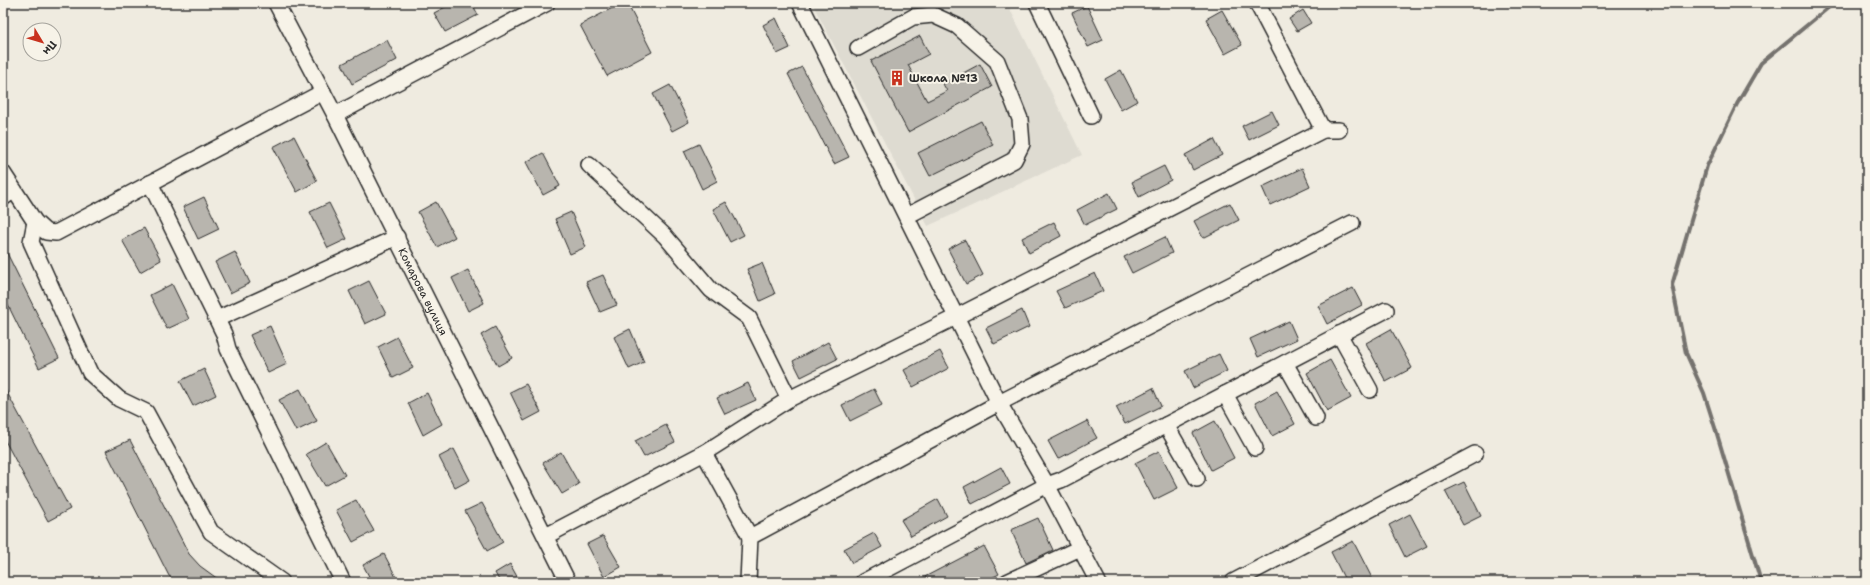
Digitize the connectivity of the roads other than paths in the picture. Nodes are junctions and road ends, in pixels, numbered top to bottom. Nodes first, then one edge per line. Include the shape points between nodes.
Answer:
1 (276, 3) edge
2 (547, 3) edge
3 (800, 3) edge
4 (1037, 3) edge
5 (1257, 3) edge
6 (858, 48) dead end
7 (323, 92) junction
8 (335, 115) junction
9 (1091, 116) dead end
10 (1323, 130) junction
11 (1339, 130) dead end
12 (589, 165) dead end
13 (3, 173) edge
14 (150, 183) junction
15 (9, 194) edge
16 (907, 216) junction
17 (35, 222) junction
18 (1352, 223) dead end
19 (396, 238) junction
20 (1386, 310) dead end
21 (956, 317) junction
22 (217, 319) junction
23 (1339, 334) junction
24 (1285, 363) junction
25 (1370, 390) dead end
26 (1225, 394) junction
27 (789, 399) junction
28 (1000, 403) junction
29 (1316, 418) dead end
30 (1166, 425) junction
31 (1255, 448) dead end
32 (704, 453) junction
33 (1475, 454) dead end
34 (1197, 479) dead end
35 (1046, 485) junction
36 (546, 536) junction
37 (750, 537) junction
38 (1080, 548) junction
39 (282, 582) edge
40 (343, 582) edge
41 (568, 582) edge
42 (748, 582) edge
43 (863, 582) edge
44 (1007, 582) edge
45 (1098, 582) edge
46 (1233, 582) edge

1 - 7 street, Комарова вулиця
2 - 8 street
3 - 16 street
4 - 9 street
5 - 10 street
6 - 16 street via 913,17 933,15 957,26 997,61 1020,119 1022,144 1014,160
7 - 8 street, Комарова вулиця
7 - 14 street
8 - 19 street, Комарова вулиця
10 - 11 street
10 - 21 street
12 - 27 street via 665,236 711,290 749,318
13 - 15 street
14 - 17 street via 56,233 46,232
14 - 22 street
15 - 17 street
16 - 21 street
17 - 39 street via 31,242 90,374 119,399 146,412 212,532
18 - 28 street
19 - 22 street
19 - 36 street, Комарова вулиця
20 - 23 street
21 - 27 street
21 - 28 street
22 - 40 street via 228,349
23 - 24 street
23 - 25 street
24 - 26 street
24 - 29 street
26 - 30 street
26 - 31 street
27 - 32 street
28 - 35 street
28 - 37 street
30 - 34 street
30 - 35 street via 1061,480
32 - 36 street
32 - 37 street
33 - 46 street
35 - 38 street
35 - 43 street
36 - 41 street, Комарова вулиця
37 - 42 street
38 - 44 street
38 - 45 street

